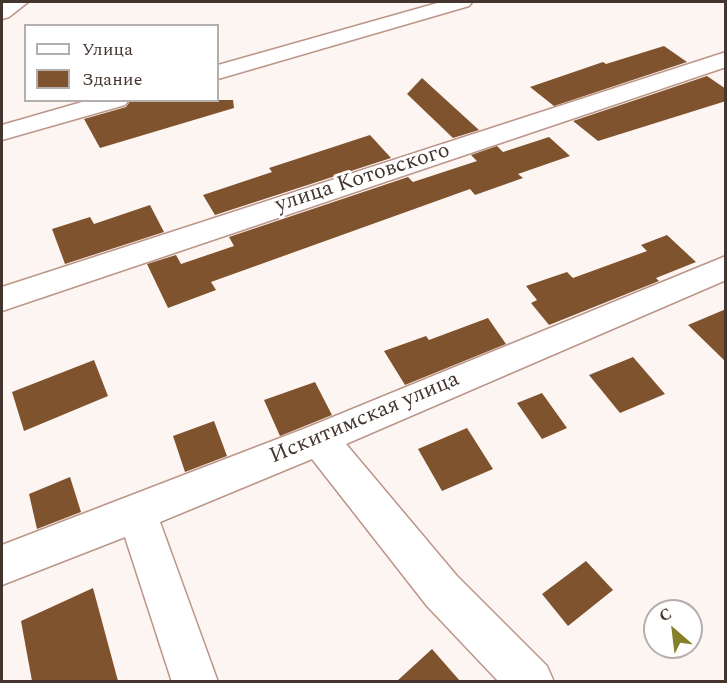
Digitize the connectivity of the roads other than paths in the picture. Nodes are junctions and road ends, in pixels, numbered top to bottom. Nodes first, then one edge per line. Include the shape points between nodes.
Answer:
1 (18, 2) edge
2 (462, 2) edge
3 (2, 13) edge
4 (726, 59) edge
5 (219, 72) edge
6 (110, 102) edge
7 (2, 134) edge
8 (726, 267) edge
9 (2, 299) edge
10 (319, 439) junction
11 (137, 513) junction
12 (2, 565) edge
13 (195, 681) edge
14 (531, 681) edge

1 - 3 street
2 - 5 street
4 - 9 street, улица Котовского
6 - 7 street
8 - 10 street, Искитимская улица
10 - 11 street, Искитимская улица
10 - 14 street via 442,591
11 - 12 street, Искитимская улица
11 - 13 street

